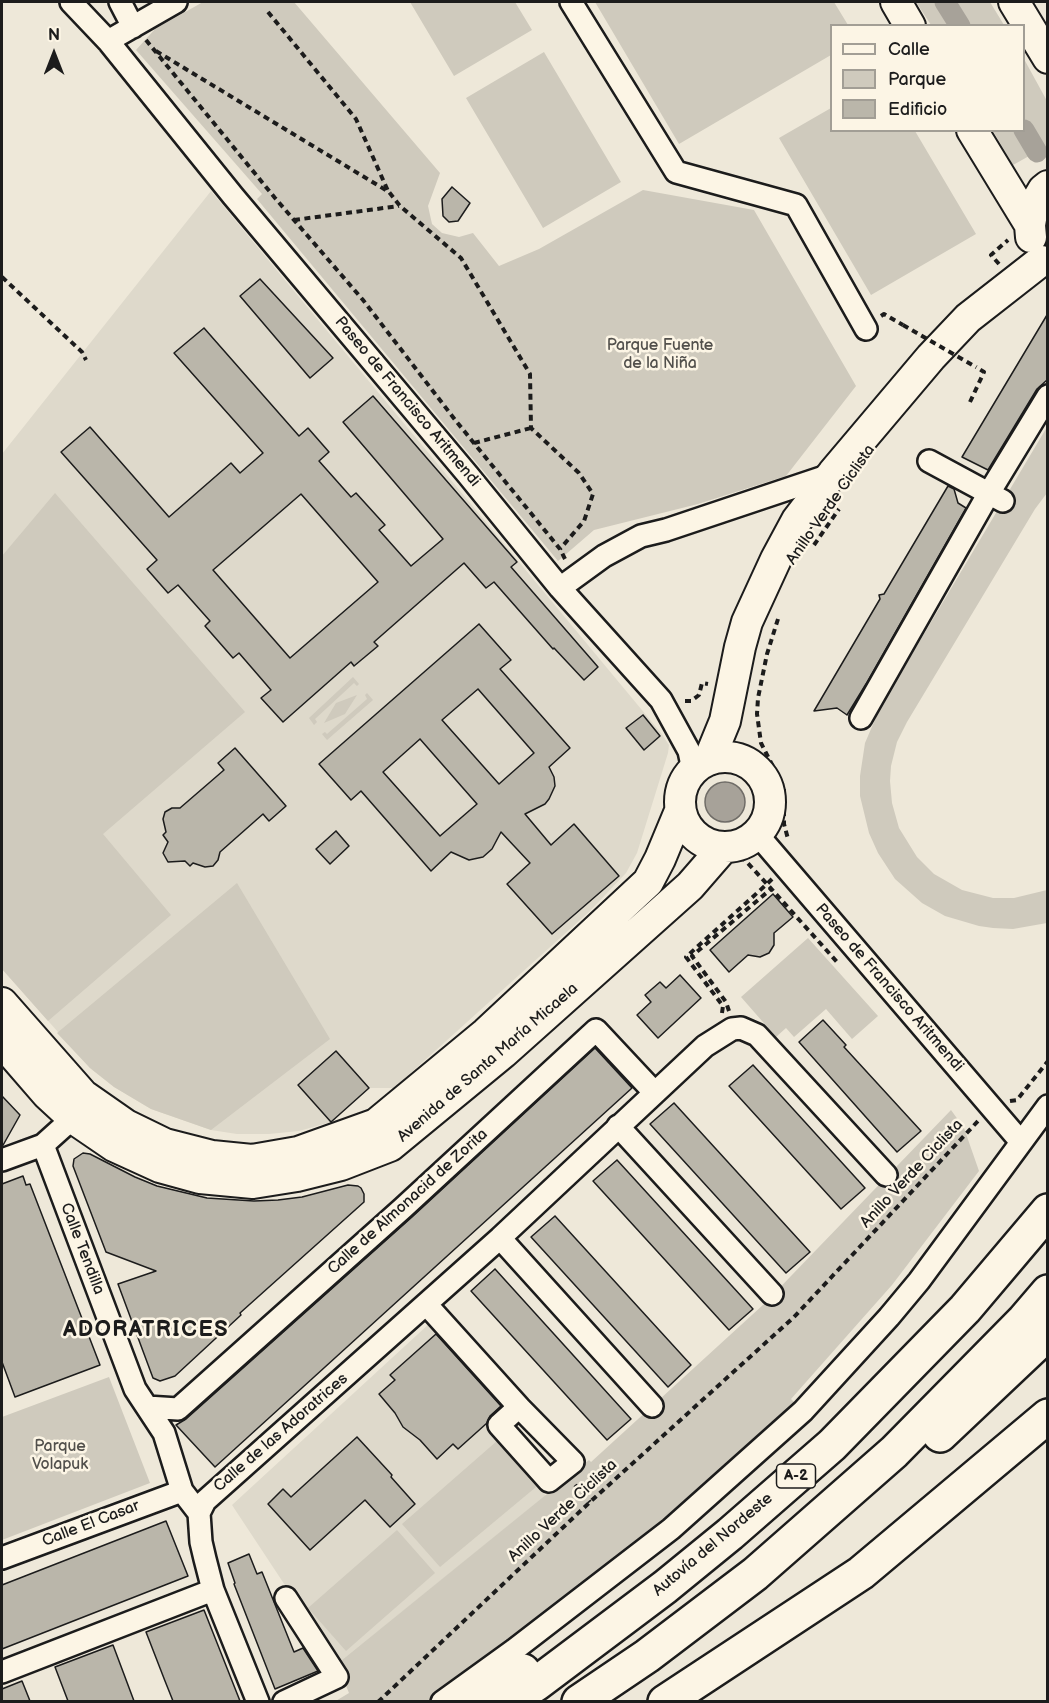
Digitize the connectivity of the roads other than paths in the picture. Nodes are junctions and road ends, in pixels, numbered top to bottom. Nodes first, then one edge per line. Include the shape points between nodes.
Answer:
1 (71, 2) edge
2 (120, 2) edge
3 (176, 2) edge
4 (571, 2) edge
5 (896, 2) edge
6 (1014, 2) edge
7 (909, 24) edge
8 (133, 27) junction
9 (108, 41) junction
10 (1047, 58) edge
11 (973, 132) edge
12 (1047, 186) edge
13 (1022, 230) junction
14 (1044, 265) edge
15 (866, 329) dead end
16 (1047, 396) edge
17 (929, 461) dead end
18 (833, 473) junction
19 (996, 497) junction
20 (567, 583) junction
21 (741, 690) junction
22 (861, 718) dead end
23 (701, 765) junction
24 (754, 768) junction
25 (680, 811) junction
26 (758, 834) junction
27 (723, 848) junction
28 (2, 1003) edge
29 (2, 1042) edge
30 (654, 1092) junction
31 (1047, 1106) edge
32 (72, 1118) junction
33 (618, 1126) junction
34 (1021, 1142) junction
35 (43, 1145) junction
36 (2, 1160) edge
37 (886, 1175) dead end
38 (1047, 1211) edge
39 (500, 1238) junction
40 (1047, 1292) edge
41 (772, 1294) dead end
42 (426, 1304) junction
43 (1047, 1334) edge
44 (1047, 1392) edge
45 (652, 1406) dead end
46 (147, 1407) junction
47 (519, 1407) dead end
48 (1047, 1416) edge
49 (790, 1481) junction
50 (182, 1491) junction
51 (199, 1513) junction
52 (2, 1558) edge
53 (755, 1574) junction
54 (213, 1590) junction
55 (286, 1598) dead end
56 (748, 1647) junction
57 (2, 1672) edge
58 (258, 1701) edge
59 (284, 1701) edge
60 (442, 1701) edge
61 (477, 1701) edge
62 (509, 1701) edge
63 (579, 1701) edge
64 (665, 1701) edge

1 - 9 street, Paseo de Francisco Aritmendi
2 - 8 street
3 - 8 street
4 - 15 street via 676,172 796,205
5 - 7 street
6 - 10 street
8 - 9 street
9 - 20 street, Paseo de Francisco Aritmendi via 225,187 468,475
11 - 13 street
12 - 13 street
13 - 14 street
14 - 18 street via 968,318
16 - 19 street
17 - 19 street
18 - 20 street via 641,536
18 - 21 street via 797,520 747,622 740,647
19 - 22 street
20 - 23 street, Paseo de Francisco Aritmendi via 661,700
21 - 23 street via 719,739
21 - 24 street via 742,740
23 - 24 street via 731,757
23 - 25 street via 681,788
24 - 26 street via 765,782 770,804
25 - 27 street via 695,837
25 - 28 street, Avenida de Santa María Micaela via 648,882 486,1033 376,1124 298,1152 252,1160 212,1156 165,1144 126,1125 83,1095
26 - 27 street via 736,847
26 - 34 street, Paseo de Francisco Aritmendi via 985,1113
27 - 32 street, Avenida de Santa María Micaela via 672,902 503,1053 390,1146 341,1165 254,1183 200,1178 160,1167 114,1146
29 - 32 street, Avenida de Santa María Micaela
30 - 33 street, Calle de las Adoratrices
30 - 37 street, Calle de las Adoratrices via 723,1025 748,1030 766,1042
30 - 46 street, Calle de Almonacid de Zorita via 596,1030 178,1408
31 - 34 street
32 - 35 street
33 - 39 street, Calle de las Adoratrices
33 - 41 street
34 - 60 street via 919,1281 803,1411 671,1529
35 - 36 street
35 - 46 street, Calle Tendilla via 135,1389
38 - 49 highway, Autovía del Nordeste / A-2 via 965,1309 832,1445
39 - 42 street, Calle de las Adoratrices
39 - 45 street
40 - 53 highway via 894,1452
42 - 47 street
42 - 51 street, Calle de las Adoratrices via 213,1493
43 - 53 highway via 853,1515
44 - 56 highway via 968,1465
46 - 50 street, Calle Tendilla via 164,1433
48 - 56 highway via 861,1573
49 - 61 highway
49 - 62 highway, Autovía del Nordeste / A-2 via 665,1587
50 - 51 street, Calle Tendilla
50 - 52 street, Calle El Casar
51 - 54 street via 201,1542
53 - 63 highway via 647,1656
54 - 57 street
54 - 58 street
55 - 59 street via 337,1677
56 - 64 highway

